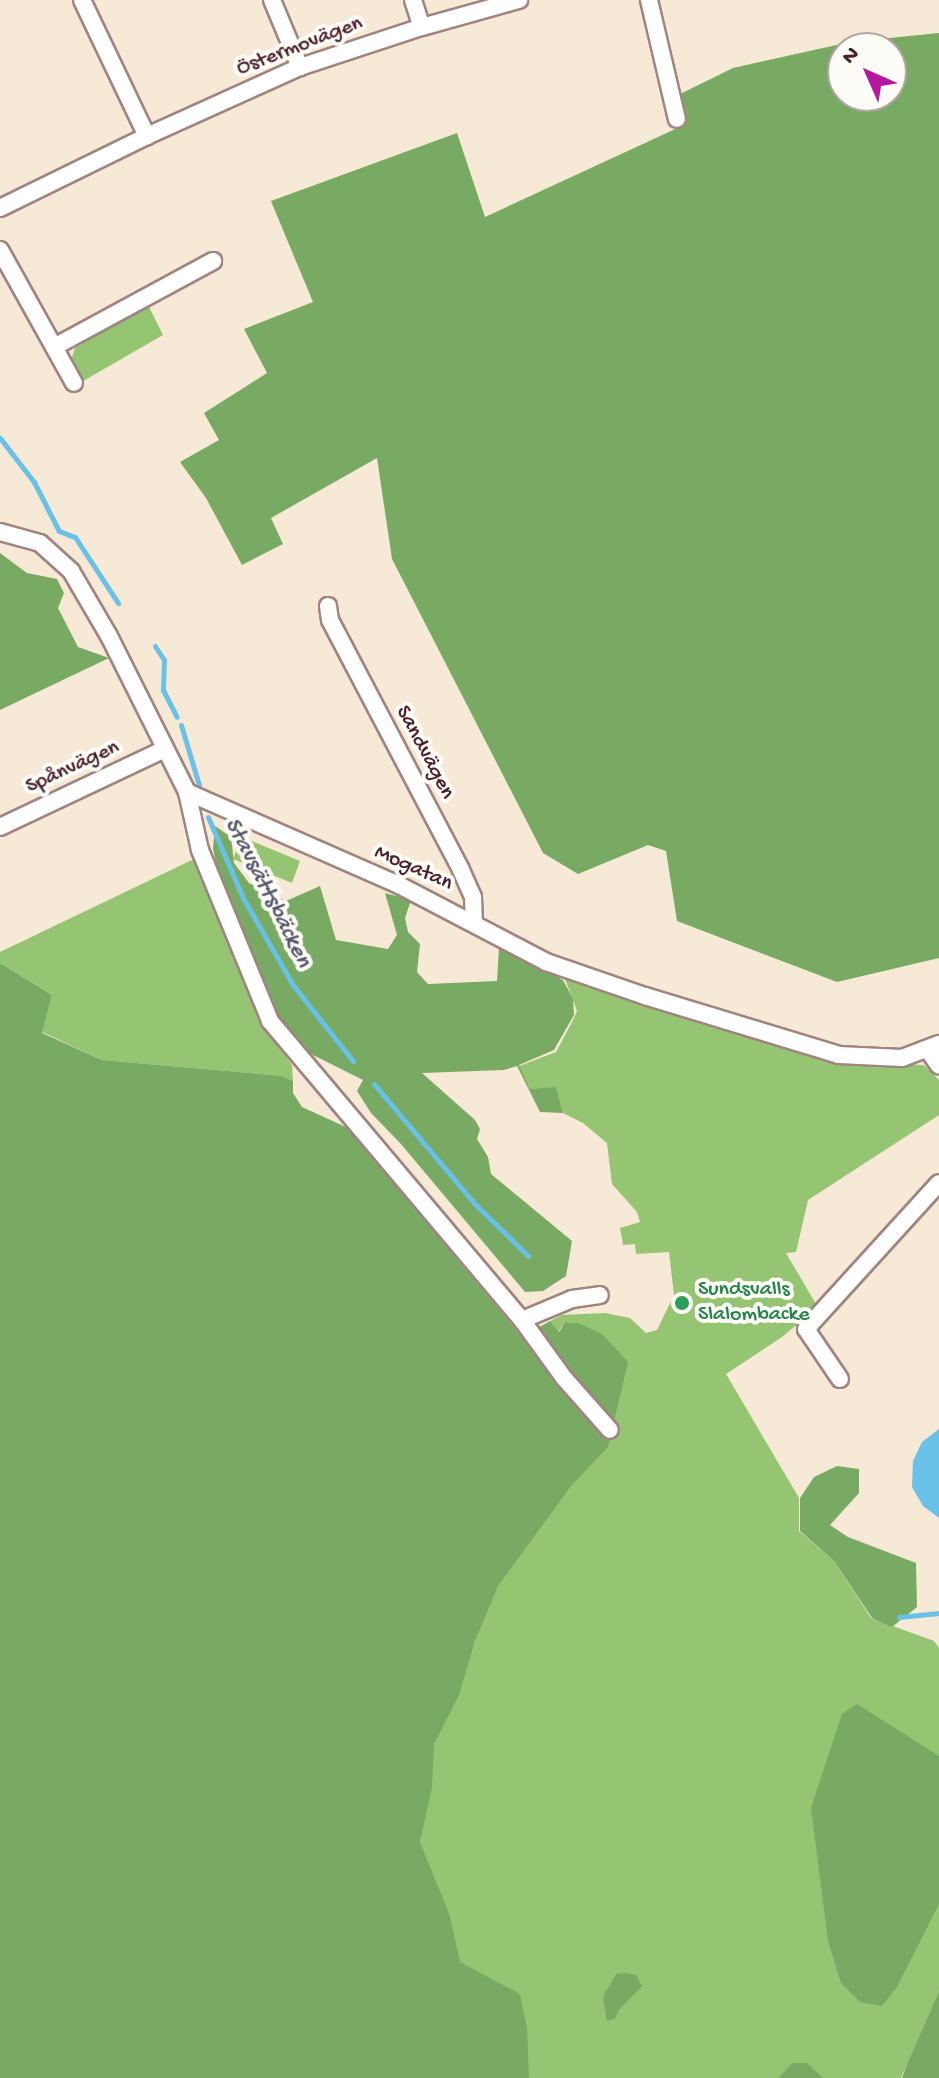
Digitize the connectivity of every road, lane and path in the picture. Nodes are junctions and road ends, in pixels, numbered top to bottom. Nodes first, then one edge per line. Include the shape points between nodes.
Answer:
1 (82, 0) edge
2 (272, 0) edge
3 (413, 0) edge
4 (519, 0) edge
5 (649, 0) edge
6 (422, 27) junction
7 (300, 67) junction
8 (677, 119) dead end
9 (147, 136) junction
10 (0, 208) edge
11 (0, 250) edge
12 (213, 261) dead end
13 (54, 347) junction
14 (74, 383) dead end
15 (0, 532) edge
16 (328, 606) dead end
17 (165, 749) junction
18 (187, 792) junction
19 (0, 827) edge
20 (474, 922) junction
21 (934, 1047) edge
22 (939, 1066) edge
23 (939, 1183) edge
24 (600, 1295) dead end
25 (522, 1320) junction
26 (840, 1379) dead end
27 (610, 1430) dead end

1 - 9 street
2 - 7 street
3 - 6 street
4 - 6 street, Östermovägen
5 - 8 street
6 - 7 street, Östermovägen
7 - 9 street, Östermovägen
9 - 10 street, Östermovägen
11 - 13 street
12 - 13 street
13 - 14 street
15 - 17 street via 40,543 71,571
16 - 20 street, Sandvägen via 330,620 467,884
17 - 18 street
17 - 19 street, Spånvägen
18 - 20 street, Mogatan
18 - 25 street via 200,850 270,1021
20 - 21 street, Mogatan via 546,962 839,1055 902,1058
21 - 22 street
23 - 26 street via 806,1329
24 - 25 street via 572,1299
25 - 27 street

